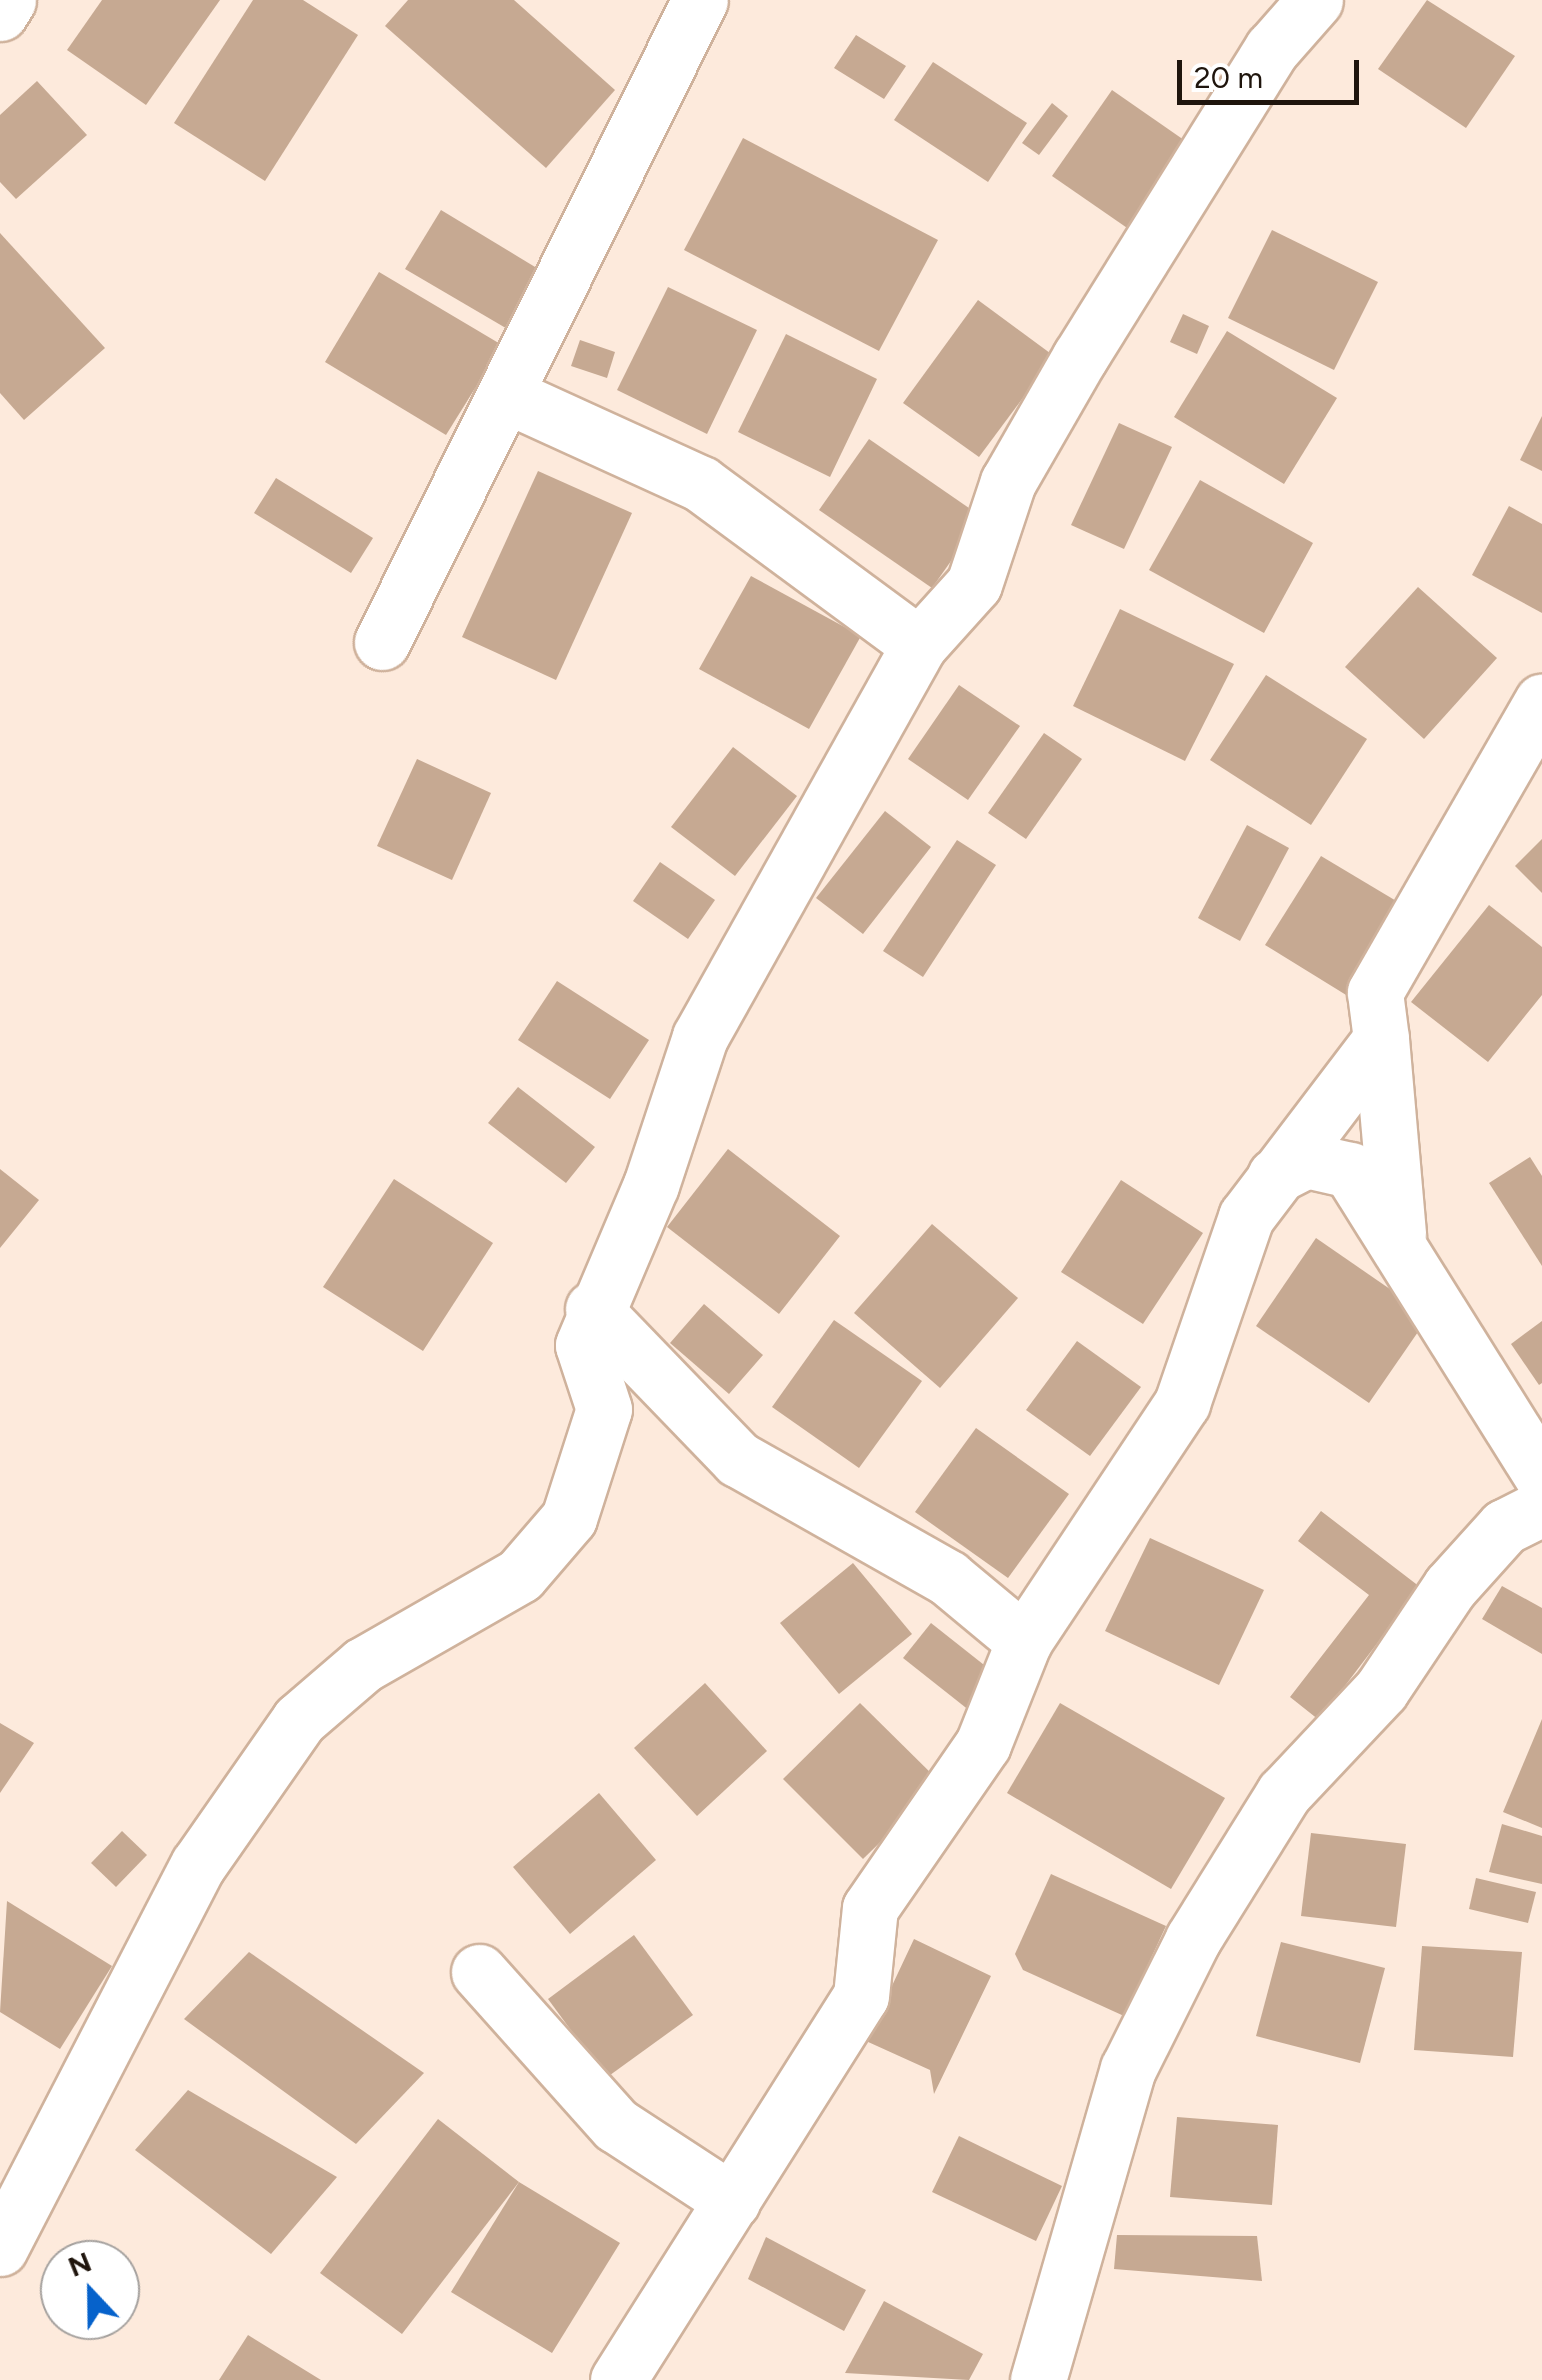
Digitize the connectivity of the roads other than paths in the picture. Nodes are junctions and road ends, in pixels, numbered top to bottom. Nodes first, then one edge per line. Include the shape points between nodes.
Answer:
1 (8, 0) edge
2 (700, 0) edge
3 (1315, 0) edge
4 (0, 13) edge
5 (508, 396) junction
6 (382, 642) dead end
7 (920, 645) junction
8 (1542, 702) edge
9 (1381, 1039) junction
10 (1275, 1176) junction
11 (1398, 1234) junction
12 (593, 1309) junction
13 (1542, 1476) edge
14 (1542, 1508) edge
15 (1024, 1641) junction
16 (479, 1972) dead end
17 (732, 2200) junction
18 (0, 2248) edge
19 (618, 2380) edge
20 (1038, 2380) edge

1 - 4 street
2 - 5 street
3 - 7 street via 1272,49 1080,357 1008,482 974,584
5 - 6 street
5 - 7 street via 701,484
7 - 12 street via 700,1036 651,1185
8 - 9 street via 1375,992
9 - 10 street
9 - 11 street
10 - 11 street via 1306,1160 1350,1170
10 - 15 street via 1246,1217 1182,1404
11 - 13 street
12 - 15 street via 738,1460 948,1578
12 - 18 street via 582,1345 604,1409 569,1518 520,1575 362,1665 299,1720 198,1864
14 - 20 street via 1504,1527 1450,1587 1381,1690 1284,1793 1193,1939 1128,2069
15 - 17 street via 983,1744 870,1908 860,1996
16 - 17 street via 616,2125
17 - 19 street

